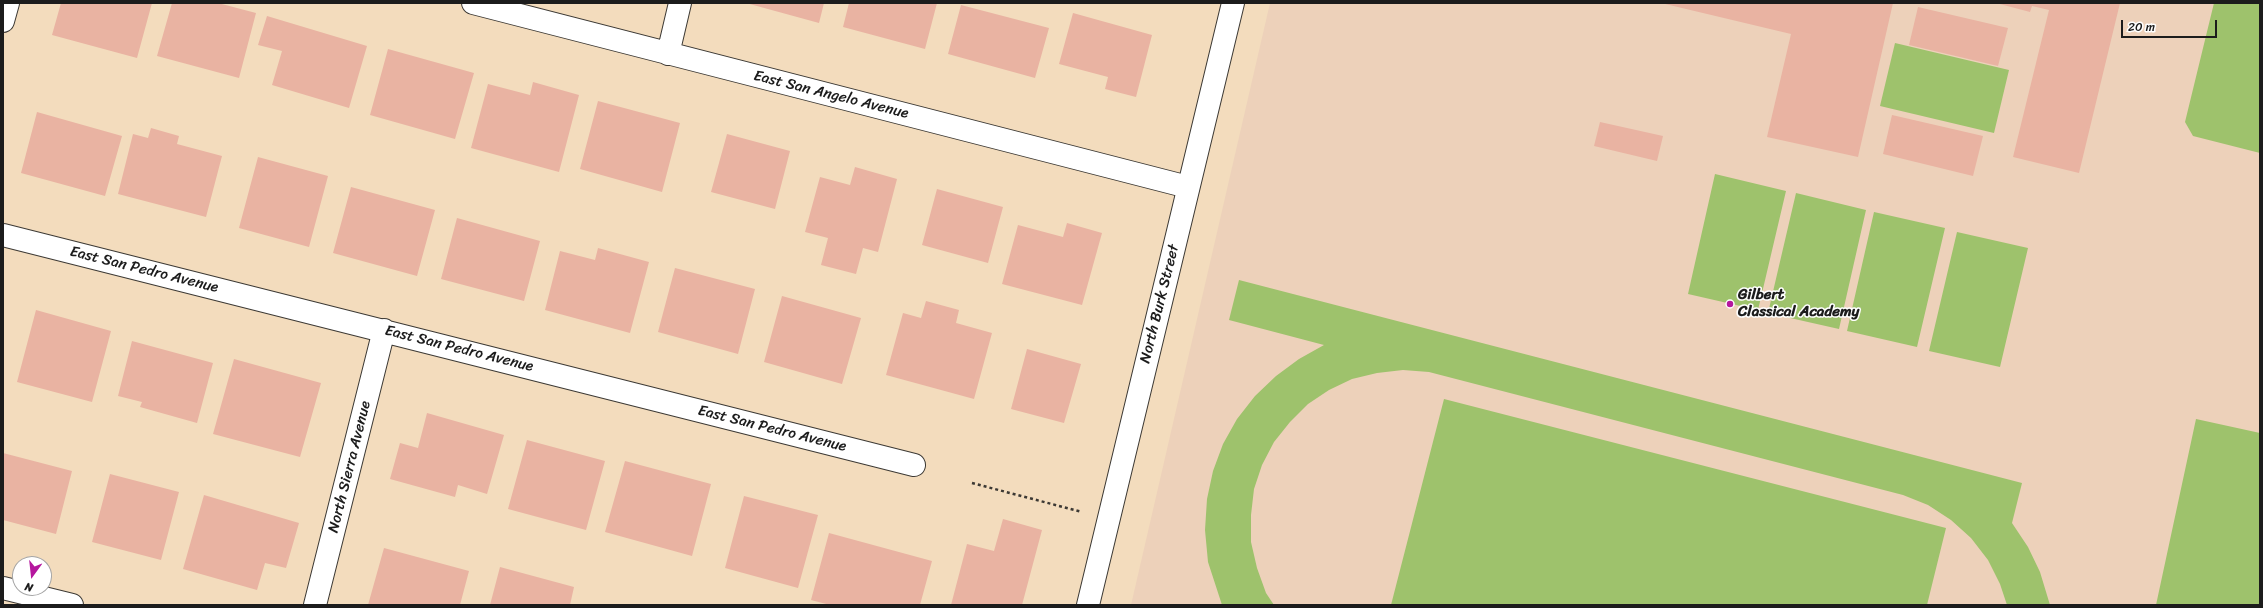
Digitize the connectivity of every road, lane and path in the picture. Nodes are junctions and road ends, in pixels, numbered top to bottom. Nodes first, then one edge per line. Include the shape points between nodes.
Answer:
1 (8, 3) edge
2 (474, 3) edge
3 (680, 3) edge
4 (1233, 3) edge
5 (3, 22) edge
6 (668, 54) junction
7 (1188, 187) junction
8 (3, 235) edge
9 (384, 330) junction
10 (914, 465) dead end
11 (972, 483) dead end
12 (1108, 518) junction
13 (3, 588) edge
14 (72, 605) edge
15 (315, 605) edge
16 (1088, 605) edge

1 - 5 street
2 - 6 street, East San Angelo Avenue
3 - 6 street
4 - 7 street, North Burk Street
6 - 7 street, East San Angelo Avenue
7 - 12 street, North Burk Street
8 - 9 street, East San Pedro Avenue
9 - 10 street, East San Pedro Avenue
9 - 15 street, North Sierra Avenue
11 - 12 path
12 - 16 street, North Burk Street
13 - 14 street

